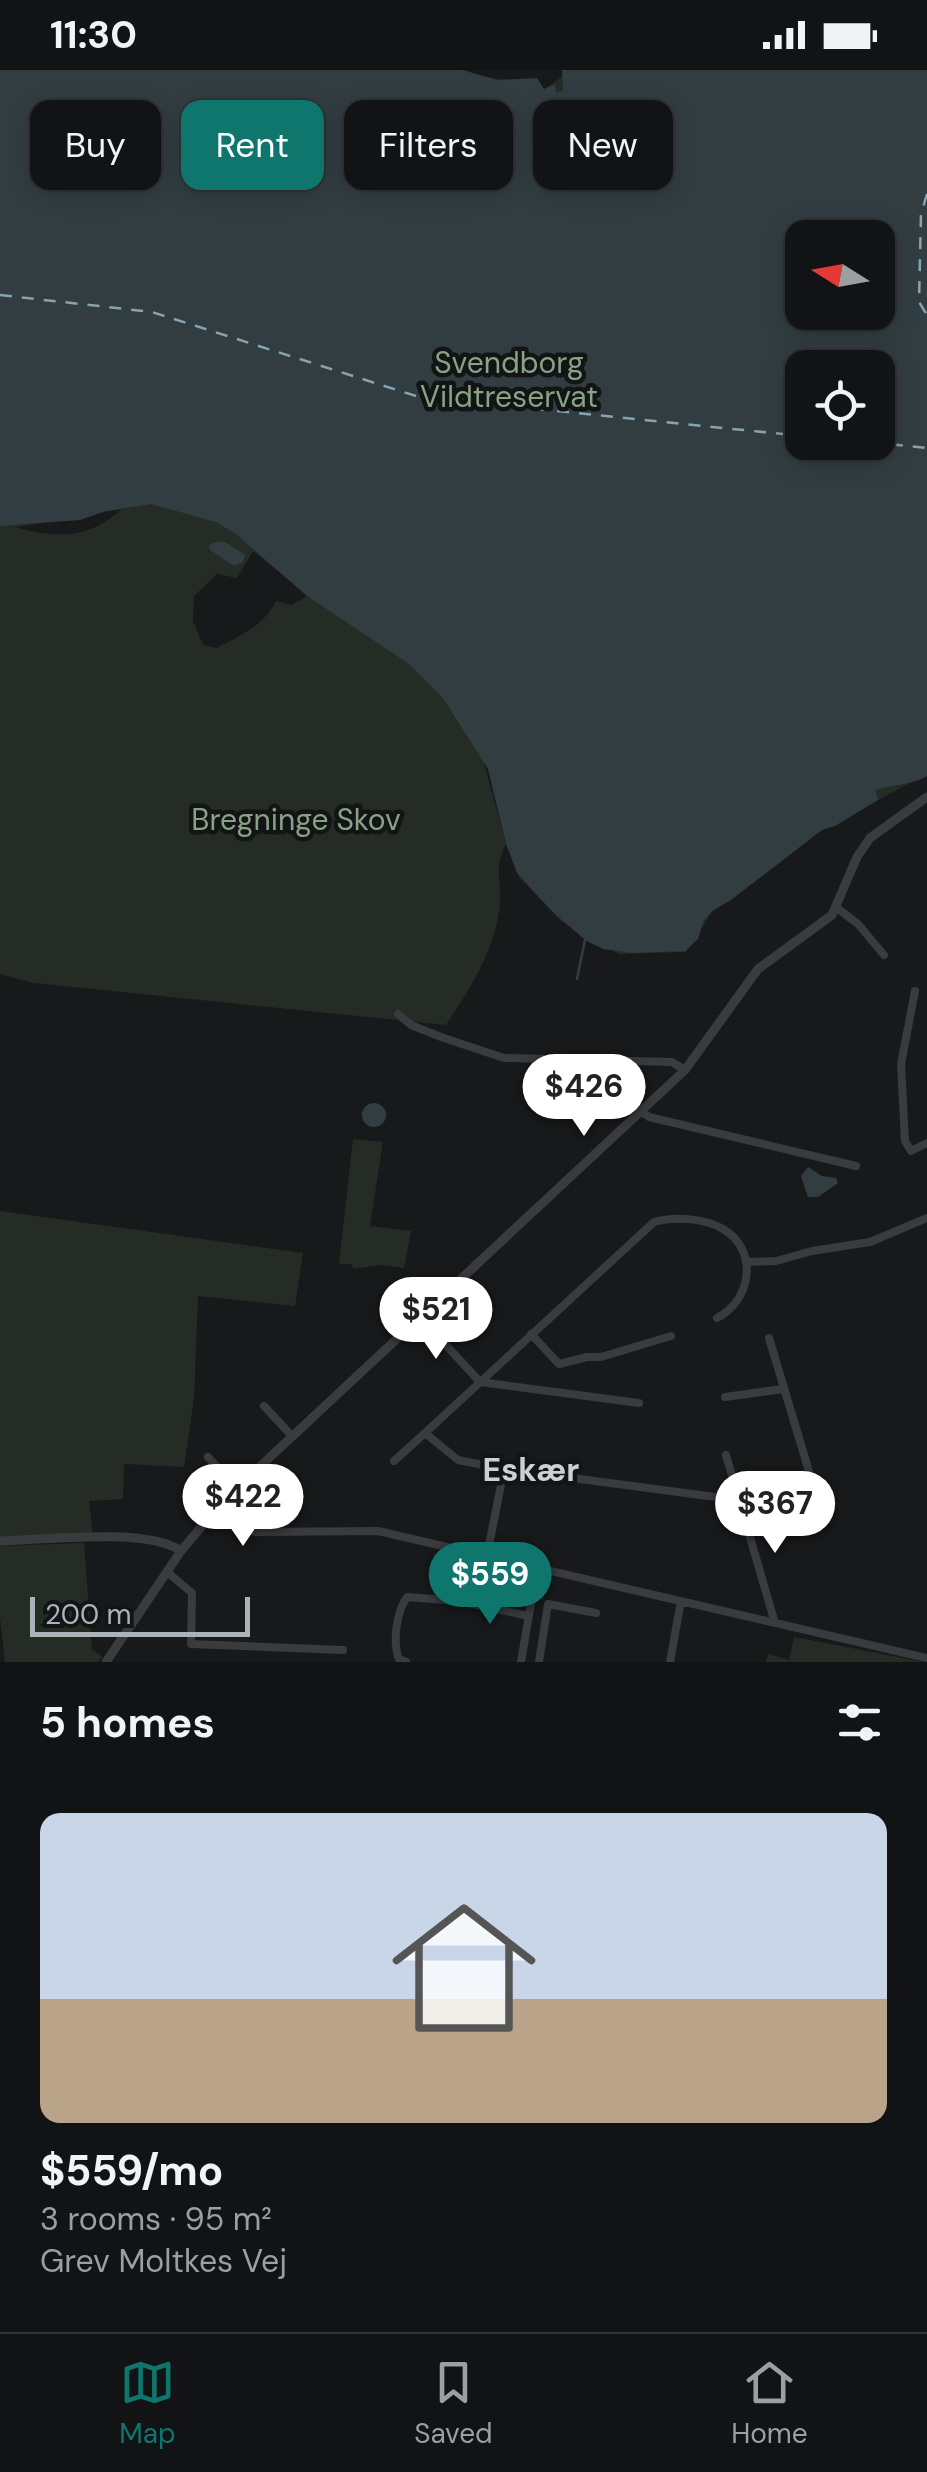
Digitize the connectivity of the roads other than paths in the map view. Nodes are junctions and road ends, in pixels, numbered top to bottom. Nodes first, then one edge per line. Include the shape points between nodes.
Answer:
1 (927, 797) edge
2 (837, 908) junction
3 (884, 955) dead end
4 (915, 991) dead end
5 (398, 1014) dead end
6 (685, 1070) junction
7 (642, 1112) junction
8 (927, 1144) edge
9 (856, 1166) dead end
10 (926, 1214) edge
11 (746, 1262) junction
12 (420, 1317) junction
13 (717, 1318) dead end
14 (531, 1334) junction
15 (671, 1336) dead end
16 (769, 1338) dead end
17 (480, 1382) junction
18 (784, 1388) junction
19 (725, 1397) dead end
20 (638, 1403) dead end
21 (264, 1406) dead end
22 (425, 1432) junction
23 (291, 1435) junction
24 (726, 1454) dead end
25 (208, 1457) dead end
26 (394, 1461) dead end
27 (504, 1469) junction
28 (236, 1487) junction
29 (739, 1499) junction
30 (214, 1510) junction
31 (0, 1541) edge
32 (181, 1551) junction
33 (487, 1556) junction
34 (537, 1568) junction
35 (166, 1572) junction
36 (681, 1601) junction
37 (596, 1613) dead end
38 (528, 1616) junction
39 (545, 1620) junction
40 (776, 1623) junction
41 (343, 1650) dead end
42 (927, 1658) edge
43 (106, 1662) edge
44 (406, 1662) edge
45 (521, 1662) edge
46 (540, 1662) edge
47 (670, 1662) edge

1 - 2 street via 866,843
2 - 3 street
2 - 6 street via 758,969
4 - 8 street via 901,1064 905,1141 911,1151
5 - 6 street via 440,1037 504,1058 672,1062
6 - 7 street
7 - 9 street
7 - 12 street
10 - 11 street via 870,1242
11 - 13 street via 741,1296
11 - 14 street via 720,1227 654,1222
12 - 17 street
12 - 23 street
14 - 15 street via 559,1364
14 - 17 street
16 - 18 street
17 - 20 street
17 - 22 street
18 - 19 street
18 - 29 street via 812,1486 800,1496
21 - 23 street
22 - 26 street
22 - 27 street via 458,1460
23 - 28 street
24 - 29 street
25 - 28 street
27 - 29 street
27 - 33 street
28 - 30 street
29 - 40 street
30 - 32 street
30 - 33 street via 233,1526 256,1532 366,1530
31 - 32 street via 141,1538
32 - 35 street
33 - 34 street
34 - 36 street
34 - 38 street
35 - 41 street via 192,1594 191,1644
35 - 43 street
36 - 40 street
36 - 47 street
37 - 39 street via 548,1604
38 - 39 street
38 - 44 street via 407,1597 395,1649
38 - 45 street
39 - 46 street
40 - 42 street

